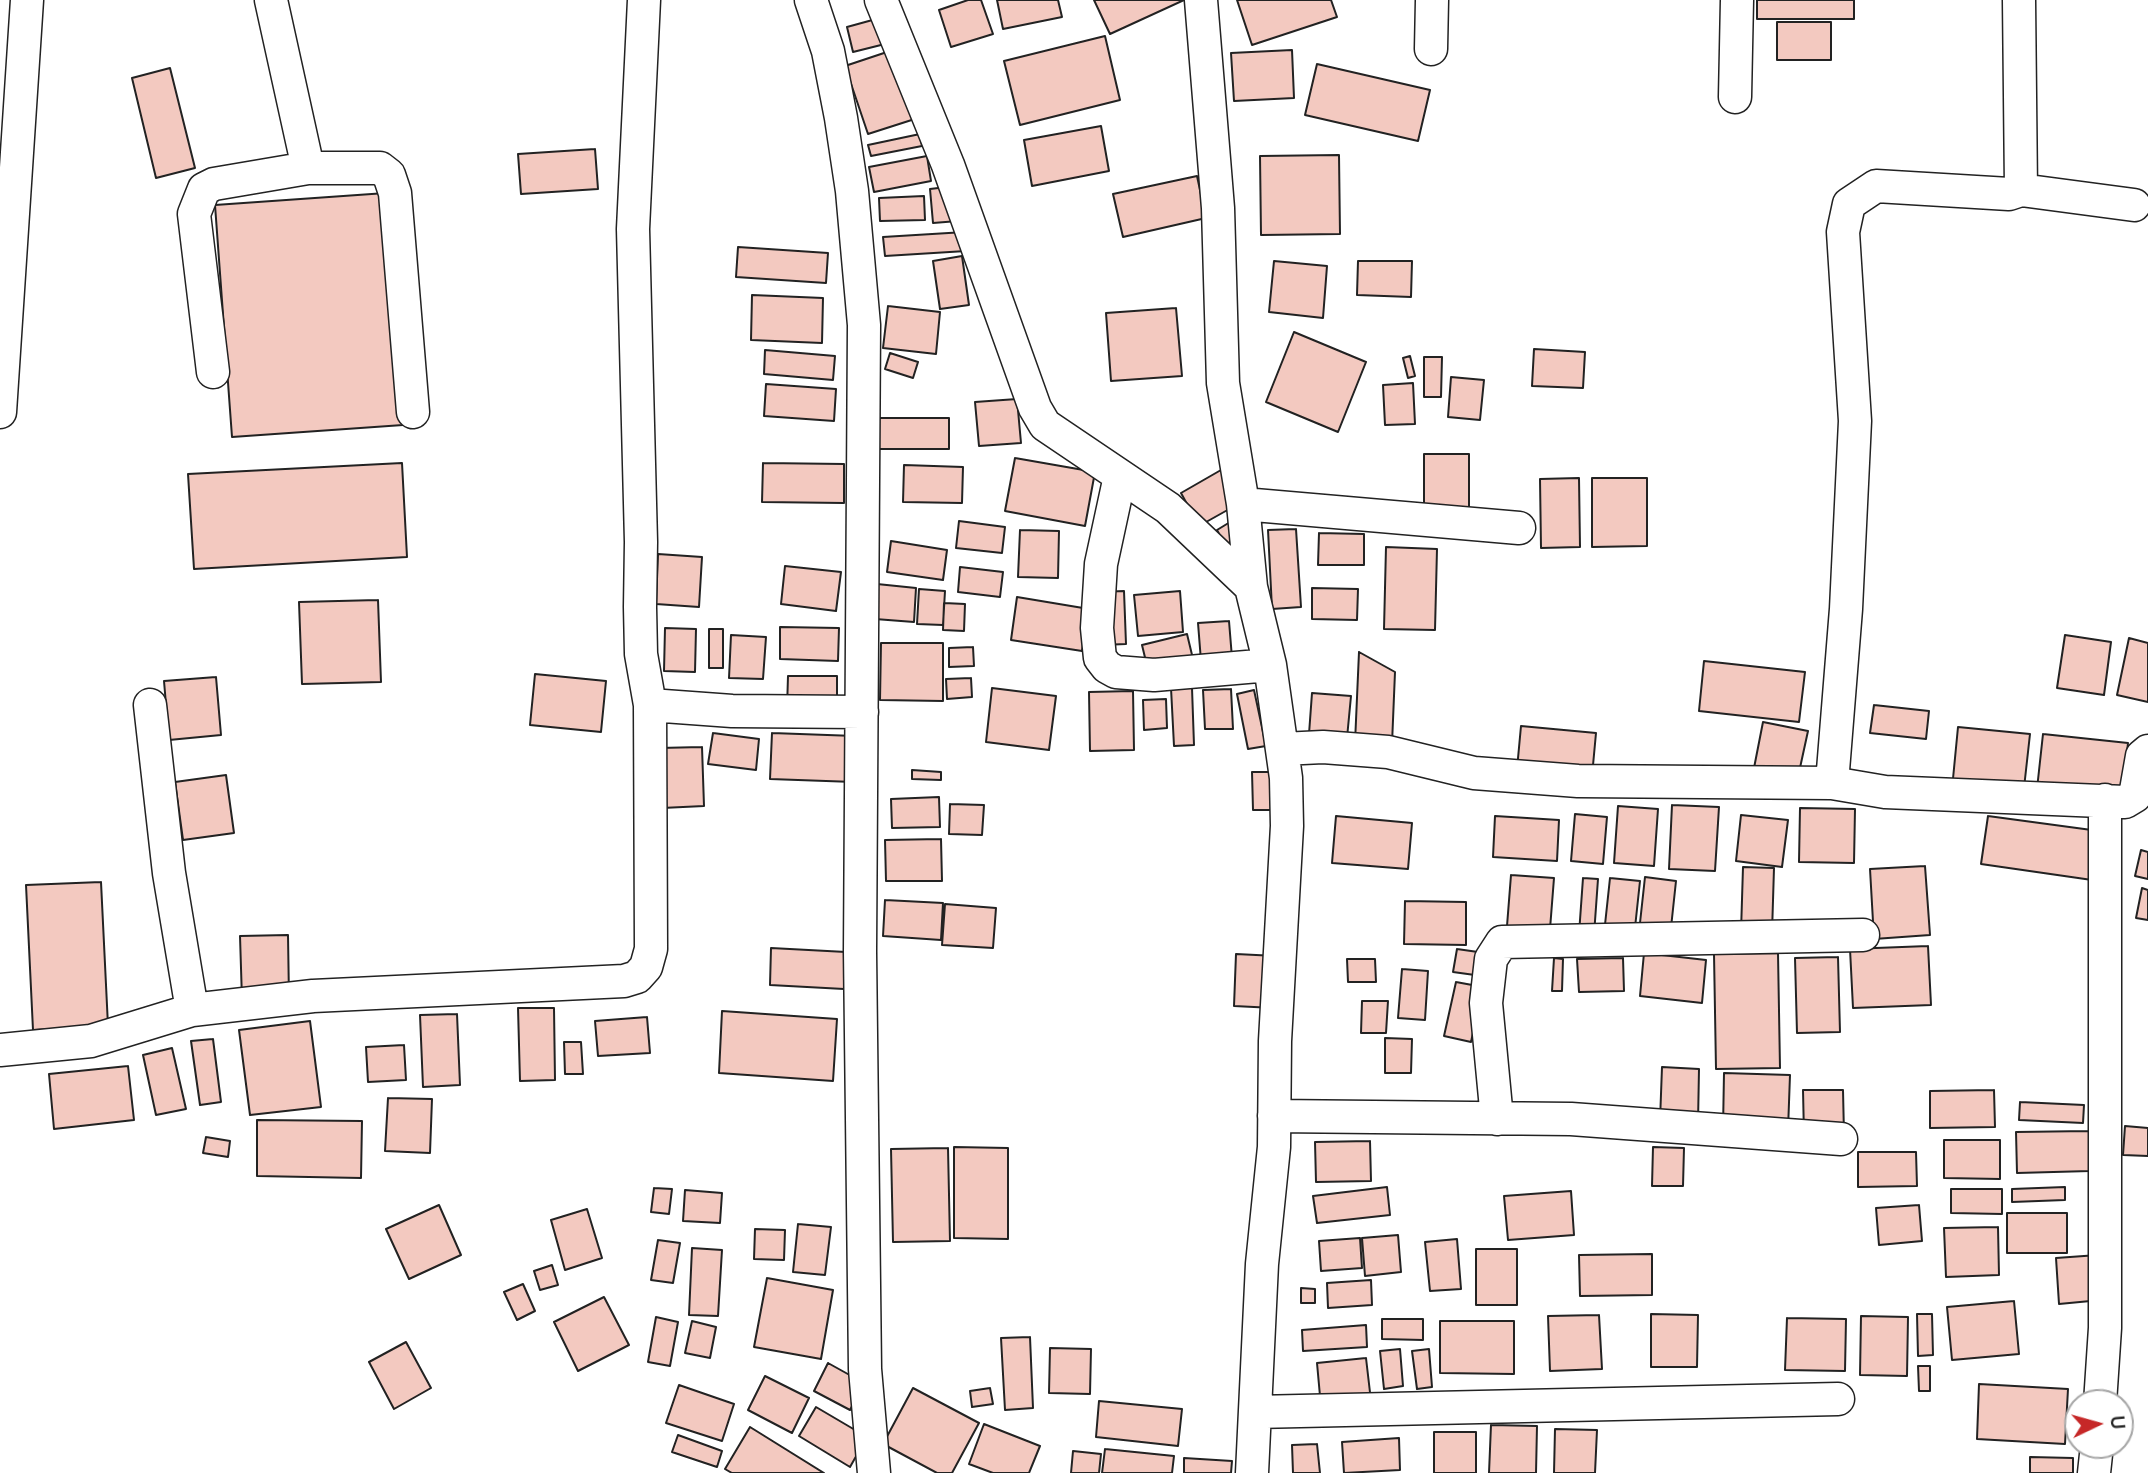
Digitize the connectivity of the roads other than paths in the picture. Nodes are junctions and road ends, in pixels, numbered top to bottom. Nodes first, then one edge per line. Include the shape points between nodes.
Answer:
1 (27, 0) edge
2 (271, 0) edge
3 (644, 0) edge
4 (811, 0) edge
5 (881, 0) edge
6 (1201, 0) edge
7 (1432, 0) edge
8 (1737, 0) edge
9 (2019, 0) edge
10 (1430, 49) dead end
11 (1735, 97) dead end
12 (308, 168) junction
13 (2021, 190) junction
14 (2134, 205) dead end
15 (213, 372) dead end
16 (0, 412) edge
17 (414, 412) dead end
18 (1120, 476) junction
19 (1243, 504) junction
20 (1519, 528) dead end
21 (1251, 587) junction
22 (1270, 665) junction
23 (150, 705) dead end
24 (650, 705) junction
25 (862, 712) junction
26 (1282, 749) junction
27 (2148, 751) edge
28 (1832, 783) junction
29 (2105, 800) junction
30 (1863, 935) dead end
31 (192, 1010) junction
32 (0, 1050) edge
33 (1274, 1116) junction
34 (1497, 1119) junction
35 (1841, 1139) dead end
36 (2101, 1389) edge
37 (1838, 1399) dead end
38 (1255, 1412) junction
39 (874, 1473) edge
40 (1252, 1473) edge

1 - 16 street
2 - 12 street
3 - 24 street via 633,229 641,654
4 - 25 street via 828,51 841,118 864,325
5 - 18 street via 948,165 1034,408 1045,425
6 - 19 street via 1218,208 1223,383
7 - 10 street
8 - 11 street
9 - 13 street
12 - 15 street via 204,189 194,214
12 - 17 street via 380,168 389,175 396,193
13 - 14 street
13 - 28 street via 2008,194 1876,186 1849,204 1843,232 1854,433
18 - 21 street via 1168,508
18 - 22 street via 1101,564 1097,628 1100,658 1107,667 1154,675
19 - 20 street
19 - 21 street
21 - 22 street
22 - 26 street
23 - 31 street via 175,914
24 - 25 street
24 - 31 street via 651,949 646,967 637,977 313,996
25 - 39 street via 866,1369
26 - 28 street via 1388,752 1474,773 1578,781
26 - 33 street via 1287,826
27 - 29 street via 2142,756 2132,800
28 - 29 street via 1885,792
29 - 36 street via 2105,1328
30 - 34 street via 1502,942 1490,959 1486,1003
31 - 32 street via 91,1041
33 - 34 street
33 - 38 street
34 - 35 street via 1570,1119
37 - 38 street
38 - 40 street

